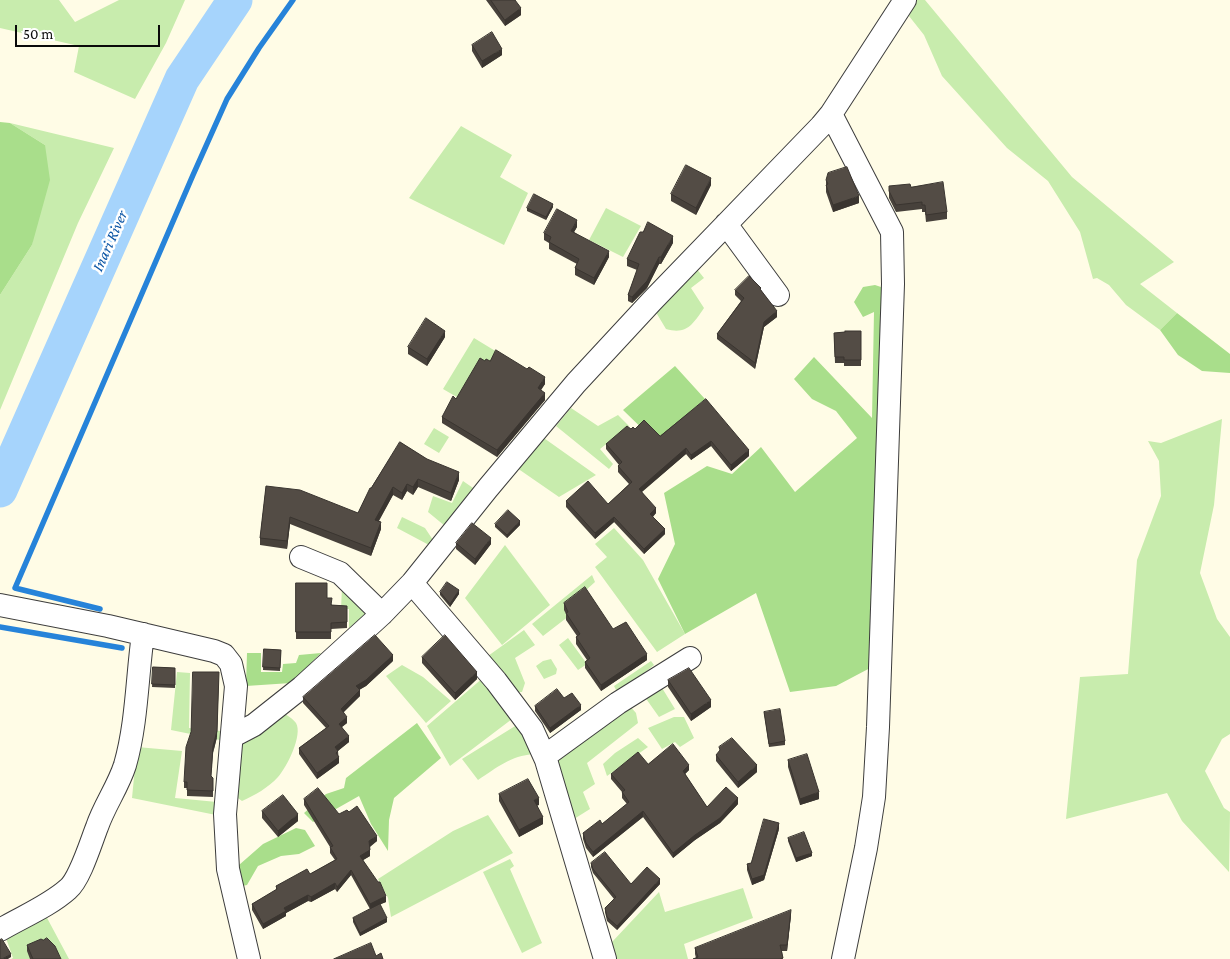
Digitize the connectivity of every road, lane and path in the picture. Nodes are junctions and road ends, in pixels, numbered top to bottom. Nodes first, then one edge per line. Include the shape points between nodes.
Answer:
1 (905, 0) edge
2 (831, 114) junction
3 (726, 224) junction
4 (778, 296) dead end
5 (301, 557) dead end
6 (412, 583) junction
7 (0, 605) edge
8 (382, 614) junction
9 (142, 634) junction
10 (690, 658) dead end
11 (233, 736) junction
12 (545, 756) junction
13 (0, 930) edge
14 (249, 959) edge
15 (606, 959) edge
16 (843, 959) edge

1 - 2 street
2 - 3 street
2 - 16 street via 892,232 893,266 874,797
3 - 4 street
3 - 6 street via 576,383
5 - 8 street via 340,573
6 - 8 street
6 - 12 street via 501,688 532,729
7 - 9 street
8 - 11 street via 302,687 254,725
9 - 11 street via 224,655 231,664 236,686
9 - 13 street via 131,739 118,784 84,861 70,888
10 - 12 street via 618,703
11 - 14 street via 226,814 228,869
12 - 15 street

